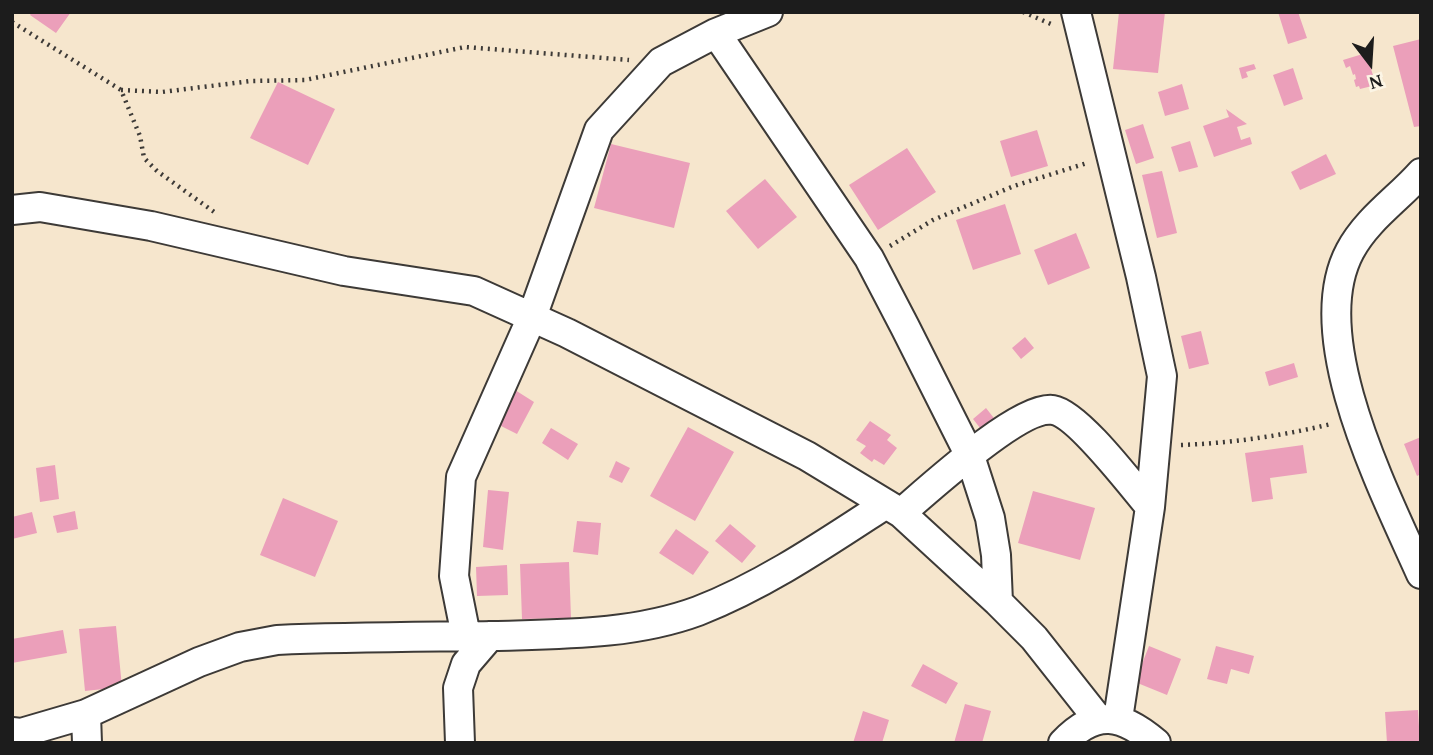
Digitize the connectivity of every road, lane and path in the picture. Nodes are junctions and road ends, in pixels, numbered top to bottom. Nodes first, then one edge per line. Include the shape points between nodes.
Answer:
1 (768, 12) edge
2 (1076, 12) edge
3 (12, 22) edge
4 (716, 33) junction
5 (661, 62) junction
6 (121, 90) junction
7 (1112, 155) junction
8 (1421, 173) edge
9 (12, 194) edge
10 (26, 209) edge
11 (248, 248) junction
12 (869, 258) junction
13 (532, 317) junction
14 (1356, 419) junction
15 (1156, 447) junction
16 (970, 456) junction
17 (1150, 507) junction
18 (893, 509) junction
19 (1421, 574) edge
20 (998, 602) junction
21 (478, 636) junction
22 (86, 714) junction
23 (1108, 719) junction
24 (12, 732) edge
25 (87, 743) edge
26 (460, 743) edge
27 (1063, 743) edge
28 (1156, 743) edge

1 - 4 street
2 - 7 street
3 - 6 path
4 - 5 street
4 - 12 street
5 - 6 path via 465,47 305,80 251,81 162,92
5 - 13 street via 600,130
6 - 11 path via 144,158 224,219
7 - 12 path via 1014,186 944,215
7 - 15 street via 1162,376
8 - 14 street via 1379,213 1350,251 1336,289 1338,345
9 - 10 street
10 - 11 street via 151,226
11 - 13 street via 344,271 474,291
12 - 16 street
13 - 18 street via 807,456
13 - 21 street via 461,477 454,576
14 - 15 path via 1223,444
14 - 19 street
15 - 17 street
16 - 17 street via 1034,411 1054,410 1070,418
16 - 18 street
16 - 20 street via 990,517
17 - 23 street
18 - 20 street
18 - 21 street via 738,594 696,612 642,626 578,634
20 - 23 street
21 - 22 street via 277,639 199,663
21 - 26 street via 458,688
22 - 24 street
22 - 25 street
23 - 27 street via 1076,729
23 - 28 street via 1137,726

